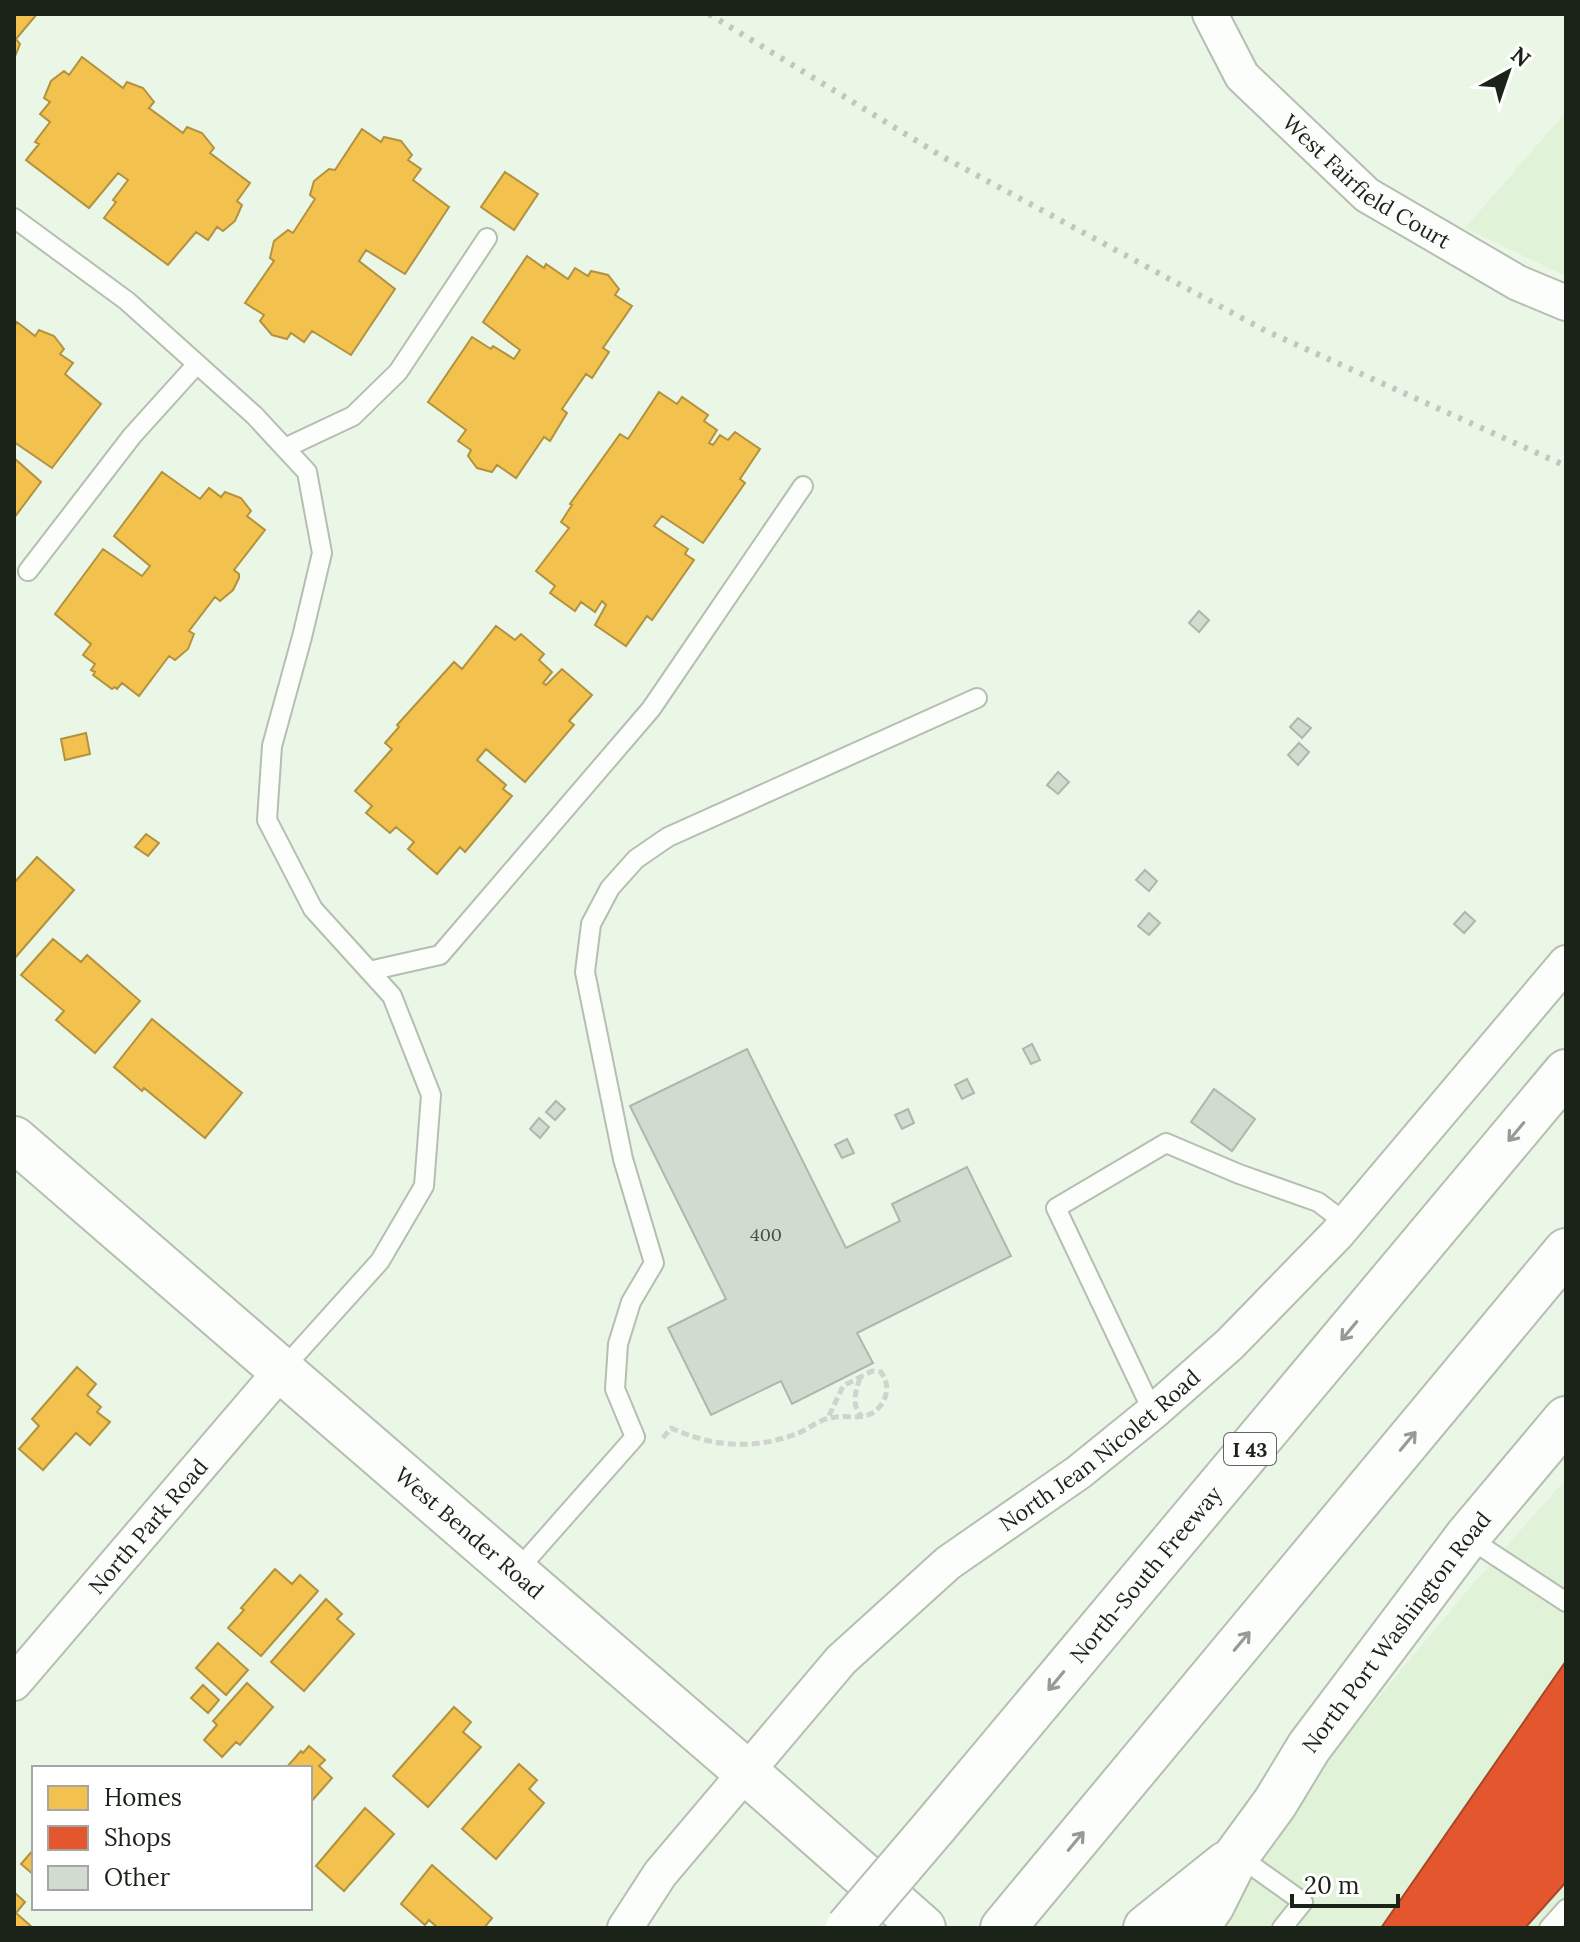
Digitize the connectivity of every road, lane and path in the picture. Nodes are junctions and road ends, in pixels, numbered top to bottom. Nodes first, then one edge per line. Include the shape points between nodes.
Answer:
1 (1210, 14) edge
2 (14, 218) edge
3 (487, 238) dead end
4 (1566, 303) edge
5 (197, 364) junction
6 (285, 448) junction
7 (803, 486) dead end
8 (28, 571) dead end
9 (977, 698) dead end
10 (1566, 963) edge
11 (369, 971) junction
12 (1566, 1072) edge
13 (14, 1139) edge
14 (1346, 1223) junction
15 (1566, 1251) edge
16 (281, 1371) junction
17 (860, 1377) junction
18 (1153, 1412) junction
19 (862, 1417) junction
20 (828, 1418) junction
21 (1566, 1419) edge
22 (661, 1440) dead end
23 (1467, 1537) junction
24 (515, 1573) junction
25 (1566, 1602) edge
26 (14, 1683) edge
27 (745, 1771) junction
28 (1237, 1855) junction
29 (1566, 1909) edge
30 (1014, 1915) edge
31 (625, 1928) edge
32 (848, 1928) edge
33 (923, 1928) edge
34 (1146, 1928) edge
35 (1196, 1928) edge
36 (1282, 1928) edge
37 (1549, 1928) edge

1 - 4 street, West Fairfield Court via 1242,76 1367,195 1518,283
2 - 5 lane via 127,301
3 - 6 lane via 398,372 353,416
5 - 6 lane
5 - 8 lane via 132,436
6 - 11 lane via 307,472 322,553 272,746 267,820 313,909
7 - 11 lane via 651,709 440,955
9 - 24 lane via 668,837 636,859 610,888 591,924 585,972 623,1159 654,1263 631,1302 618,1344 615,1389 635,1437
10 - 14 street, North Jean Nicolet Road
11 - 16 lane via 392,996 431,1095 424,1186 380,1261
12 -> 32 main road, North-South Freeway / I 43, bridge
13 - 16 main road, West Bender Road
14 - 18 street, North Jean Nicolet Road via 1230,1344
14 - 18 lane via 1318,1202 1166,1143 1056,1208
30 -> 15 main road
16 - 24 main road, West Bender Road
16 - 26 street, North Park Road
17 - 19 path via 854,1401
17 - 19 path via 881,1372 887,1382 881,1405
17 - 20 path via 842,1383
18 - 27 street, North Jean Nicolet Road via 1079,1472 948,1563 841,1660
19 - 20 path
20 - 22 path via 764,1444 717,1444 671,1428
21 - 23 main road, North Port Washington Road
23 - 25 lane
23 - 28 main road, North Port Washington Road via 1309,1747
24 - 27 main road, West Bender Road
27 - 31 street, North Jean Nicolet Road via 660,1874
27 - 33 main road, West Bender Road
28 - 34 main road, North Port Washington Road
28 - 35 main road, North Port Washington Road
28 - 36 lane via 1303,1902
29 - 37 lane

